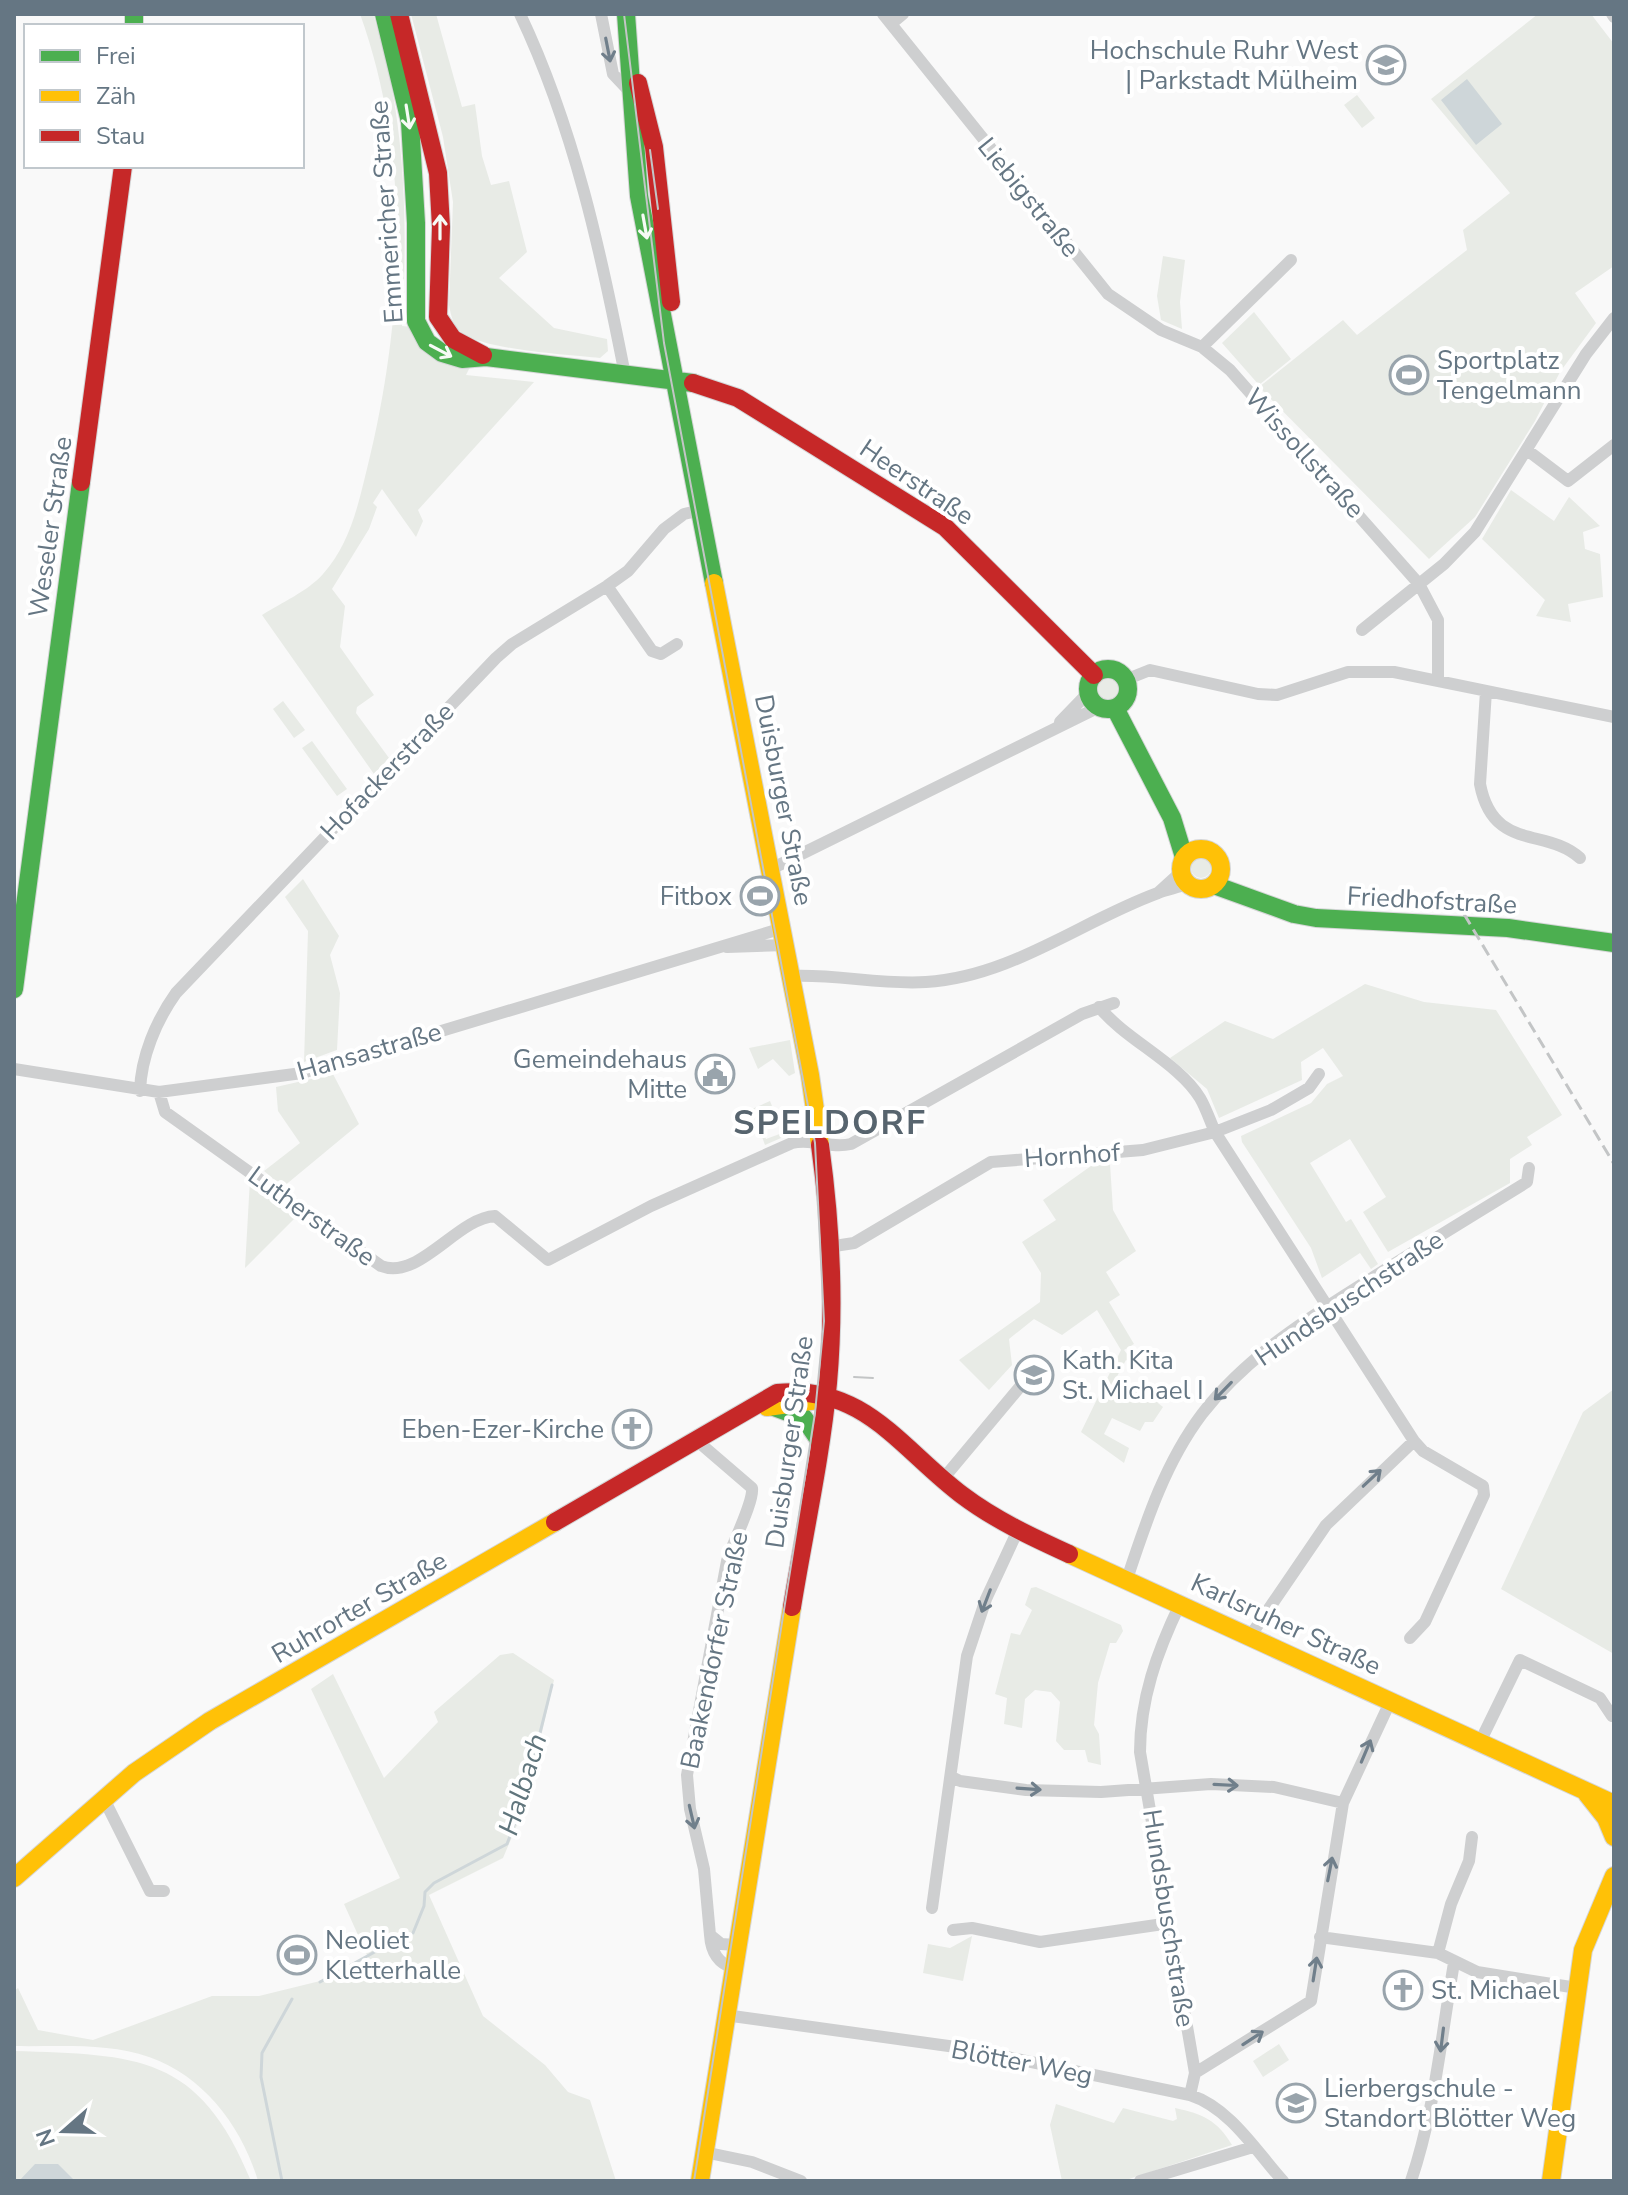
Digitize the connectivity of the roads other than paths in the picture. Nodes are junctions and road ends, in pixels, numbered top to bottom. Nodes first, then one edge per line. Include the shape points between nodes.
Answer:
1 (384, 14) edge
2 (399, 14) edge
3 (520, 14) edge
4 (601, 14) edge
5 (626, 14) edge
6 (903, 14) edge
7 (887, 19) edge
8 (629, 46) junction
9 (630, 92) junction
10 (123, 168) edge
11 (1291, 260) dead end
12 (1614, 318) edge
13 (1202, 347) junction
14 (486, 357) junction
15 (625, 375) junction
16 (677, 380) junction
17 (1614, 445) edge
18 (1527, 450) junction
19 (701, 510) junction
20 (1419, 584) junction
21 (607, 586) junction
22 (1362, 630) dead end
23 (677, 644) dead end
24 (1125, 680) junction
25 (1438, 680) junction
26 (1486, 691) junction
27 (1099, 696) junction
28 (1614, 717) edge
29 (1580, 858) dead end
30 (1188, 865) junction
31 (771, 869) junction
32 (1218, 878) junction
33 (784, 936) junction
34 (1614, 943) edge
35 (792, 976) junction
36 (14, 989) edge
37 (1114, 1003) dead end
38 (1099, 1007) junction
39 (14, 1069) edge
40 (1319, 1074) dead end
41 (140, 1091) junction
42 (159, 1092) junction
43 (1215, 1132) junction
44 (822, 1144) junction
45 (1529, 1168) dead end
46 (828, 1247) junction
47 (1327, 1306) junction
48 (1024, 1382) dead end
49 (825, 1399) junction
50 (772, 1406) junction
51 (745, 1411) junction
52 (695, 1439) junction
53 (819, 1440) junction
54 (1414, 1441) junction
55 (943, 1479) junction
56 (1018, 1530) junction
57 (1127, 1579) junction
58 (1180, 1604) junction
59 (1251, 1635) junction
60 (1410, 1638) dead end
61 (1391, 1700) junction
62 (1612, 1716) edge
63 (1480, 1742) junction
64 (952, 1777) junction
65 (1148, 1787) junction
66 (1586, 1790) junction
67 (1614, 1792) edge
68 (104, 1799) junction
69 (1343, 1803) junction
70 (1614, 1804) edge
71 (1472, 1837) dead end
72 (1614, 1837) edge
73 (1614, 1876) edge
74 (15, 1878) edge
75 (164, 1891) dead end
76 (932, 1908) dead end
77 (1170, 1923) junction
78 (953, 1930) dead end
79 (710, 1935) junction
80 (1320, 1937) junction
81 (736, 1945) junction
82 (1438, 1953) junction
83 (1454, 1963) junction
84 (733, 1968) junction
85 (1577, 1988) junction
86 (725, 2015) junction
87 (1195, 2073) junction
88 (1190, 2095) junction
89 (1253, 2147) junction
90 (704, 2152) junction
91 (700, 2181) edge
92 (801, 2181) edge
93 (1140, 2181) edge
94 (1283, 2181) edge
95 (1411, 2181) edge
96 (1551, 2181) edge

1 -> 14 main road, Emmericher Straße via 410,122 416,321 427,342 442,353 462,359
14 -> 2 main road, Emmericher Straße via 453,339 438,317 438,173
3 - 15 street via 545,69 578,171
4 -> 9 street, Duisburger Straße via 613,74
5 - 8 main road, Duisburger Straße
6 - 7 street
7 - 13 street, Liebigstraße via 1108,294 1161,330
8 - 9 main road, Duisburger Straße
8 - 16 main road, Duisburger Straße via 654,147 678,349
9 -> 16 main road, Duisburger Straße via 639,196
10 - 36 main road, Weseler Straße
11 - 13 street
12 - 18 street
13 - 20 street, Wissollstraße via 1230,370
14 - 15 main road, Emmericher Straße
15 - 16 main road, Emmericher Straße
16 - 19 main road, Duisburger Straße
16 - 27 main road, Heerstraße via 738,398 945,527
17 - 18 street via 1568,481
18 - 20 street via 1475,532
19 - 21 street, Hofackerstraße via 684,514 664,529 628,571
19 - 31 main road, Duisburger Straße
20 - 22 street
20 - 25 street, Wissollstraße via 1440,632
21 - 23 street via 652,651 661,654
21 - 41 street, Hofackerstraße via 496,658 200,967 160,1016
24 - 25 street via 1150,670 1277,695 1365,670
24 - 27 main road via 1127,696
24 - 27 main road via 1111,670
25 - 26 street
26 - 28 street
26 - 29 street via 1483,798 1503,825 1532,841 1558,844
27 - 30 main road, Heerstraße via 1172,818
27 - 31 street via 1058,724
30 - 32 main road via 1197,889
30 - 32 main road, Friedhofstraße via 1216,855
30 - 35 street via 1159,892 1045,948 952,978 885,982
31 - 33 main road, Duisburger Straße
32 - 34 main road, Friedhofstraße via 1249,899 1294,914 1508,928
33 - 35 main road, Duisburger Straße
33 - 42 street, Hansastraße via 716,947 302,1073
35 - 44 main road, Duisburger Straße
37 - 38 street, Lutherstraße
38 - 43 street via 1199,1096
38 - 44 street, Lutherstraße via 851,1144
39 - 41 street, Hansastraße
40 - 43 street, Hornhof via 1309,1088 1271,1110
41 - 42 street, Hansastraße
42 - 44 street, Lutherstraße via 165,1112 388,1269 408,1266 487,1216 502,1218 542,1257 555,1258 601,1230 792,1143
43 - 46 street, Hornhof via 1143,1150 991,1162 854,1243
43 - 47 street
44 - 46 main road, Duisburger Straße
45 - 47 street, Hundsbuschstraße via 1527,1182
46 - 49 main road, Duisburger Straße
47 - 54 street
47 -> 57 street, Hundsbuschstraße via 1255,1359 1203,1413 1164,1477
48 - 55 street
49 - 50 main road, Ruhrorter Straße
49 - 51 main road, Ruhrorter Straße via 792,1390
49 - 53 main road, Duisburger Straße
49 - 55 main road, Karlsruher Straße via 874,1417
50 - 51 main road, Ruhrorter Straße
50 - 53 main road via 804,1418
51 - 52 main road, Ruhrorter Straße
52 - 68 main road, Ruhrorter Straße via 210,1721
52 -> 79 street, Baakendorfer Straße via 752,1488 753,1495 727,1561 687,1775
53 - 81 main road, Duisburger Straße
59 -> 54 street via 1326,1525
54 - 60 street via 1437,1460 1479,1480 1484,1495 1425,1622
55 - 56 main road, Karlsruher Straße
56 - 57 main road, Karlsruher Straße
56 -> 64 street via 967,1656
57 - 58 main road, Karlsruher Straße
58 - 59 main road, Karlsruher Straße
58 - 65 street, Hundsbuschstraße via 1141,1708 1140,1752
59 - 61 main road, Karlsruher Straße
61 - 63 main road, Karlsruher Straße
69 -> 61 street
62 - 63 street via 1600,1698 1520,1660
63 - 66 main road, Karlsruher Straße
64 -> 65 street via 1026,1790 1125,1792
64 - 76 street
65 -> 69 street via 1274,1787
65 - 77 street, Hundsbuschstraße
66 - 67 main road
66 - 70 main road, Karlsruher Straße
66 - 72 main road
68 - 74 main road, Ruhrorter Straße
68 - 75 street via 150,1891
80 -> 69 street
71 - 82 street
73 - 85 main road via 1586,1940
77 - 78 street via 1040,1942 972,1928
77 - 87 street, Hundsbuschstraße
79 - 81 street via 721,1944
79 - 84 street, Baakendorfer Straße via 720,1962
80 - 82 street
87 -> 80 street via 1311,2001
81 - 84 main road, Duisburger Straße
82 - 83 street
83 - 85 street via 1477,1972
83 -> 95 street via 1437,2088
84 - 86 main road, Duisburger Straße
85 - 96 main road
86 - 88 street, Blötter Weg via 963,2048
86 - 90 main road, Duisburger Straße
87 - 88 street, Hundsbuschstraße
88 - 89 street, Blötter Weg via 1213,2106
89 - 93 street
89 - 94 street, Blötter Weg
90 - 91 main road, Duisburger Straße
90 - 92 street via 752,2162

